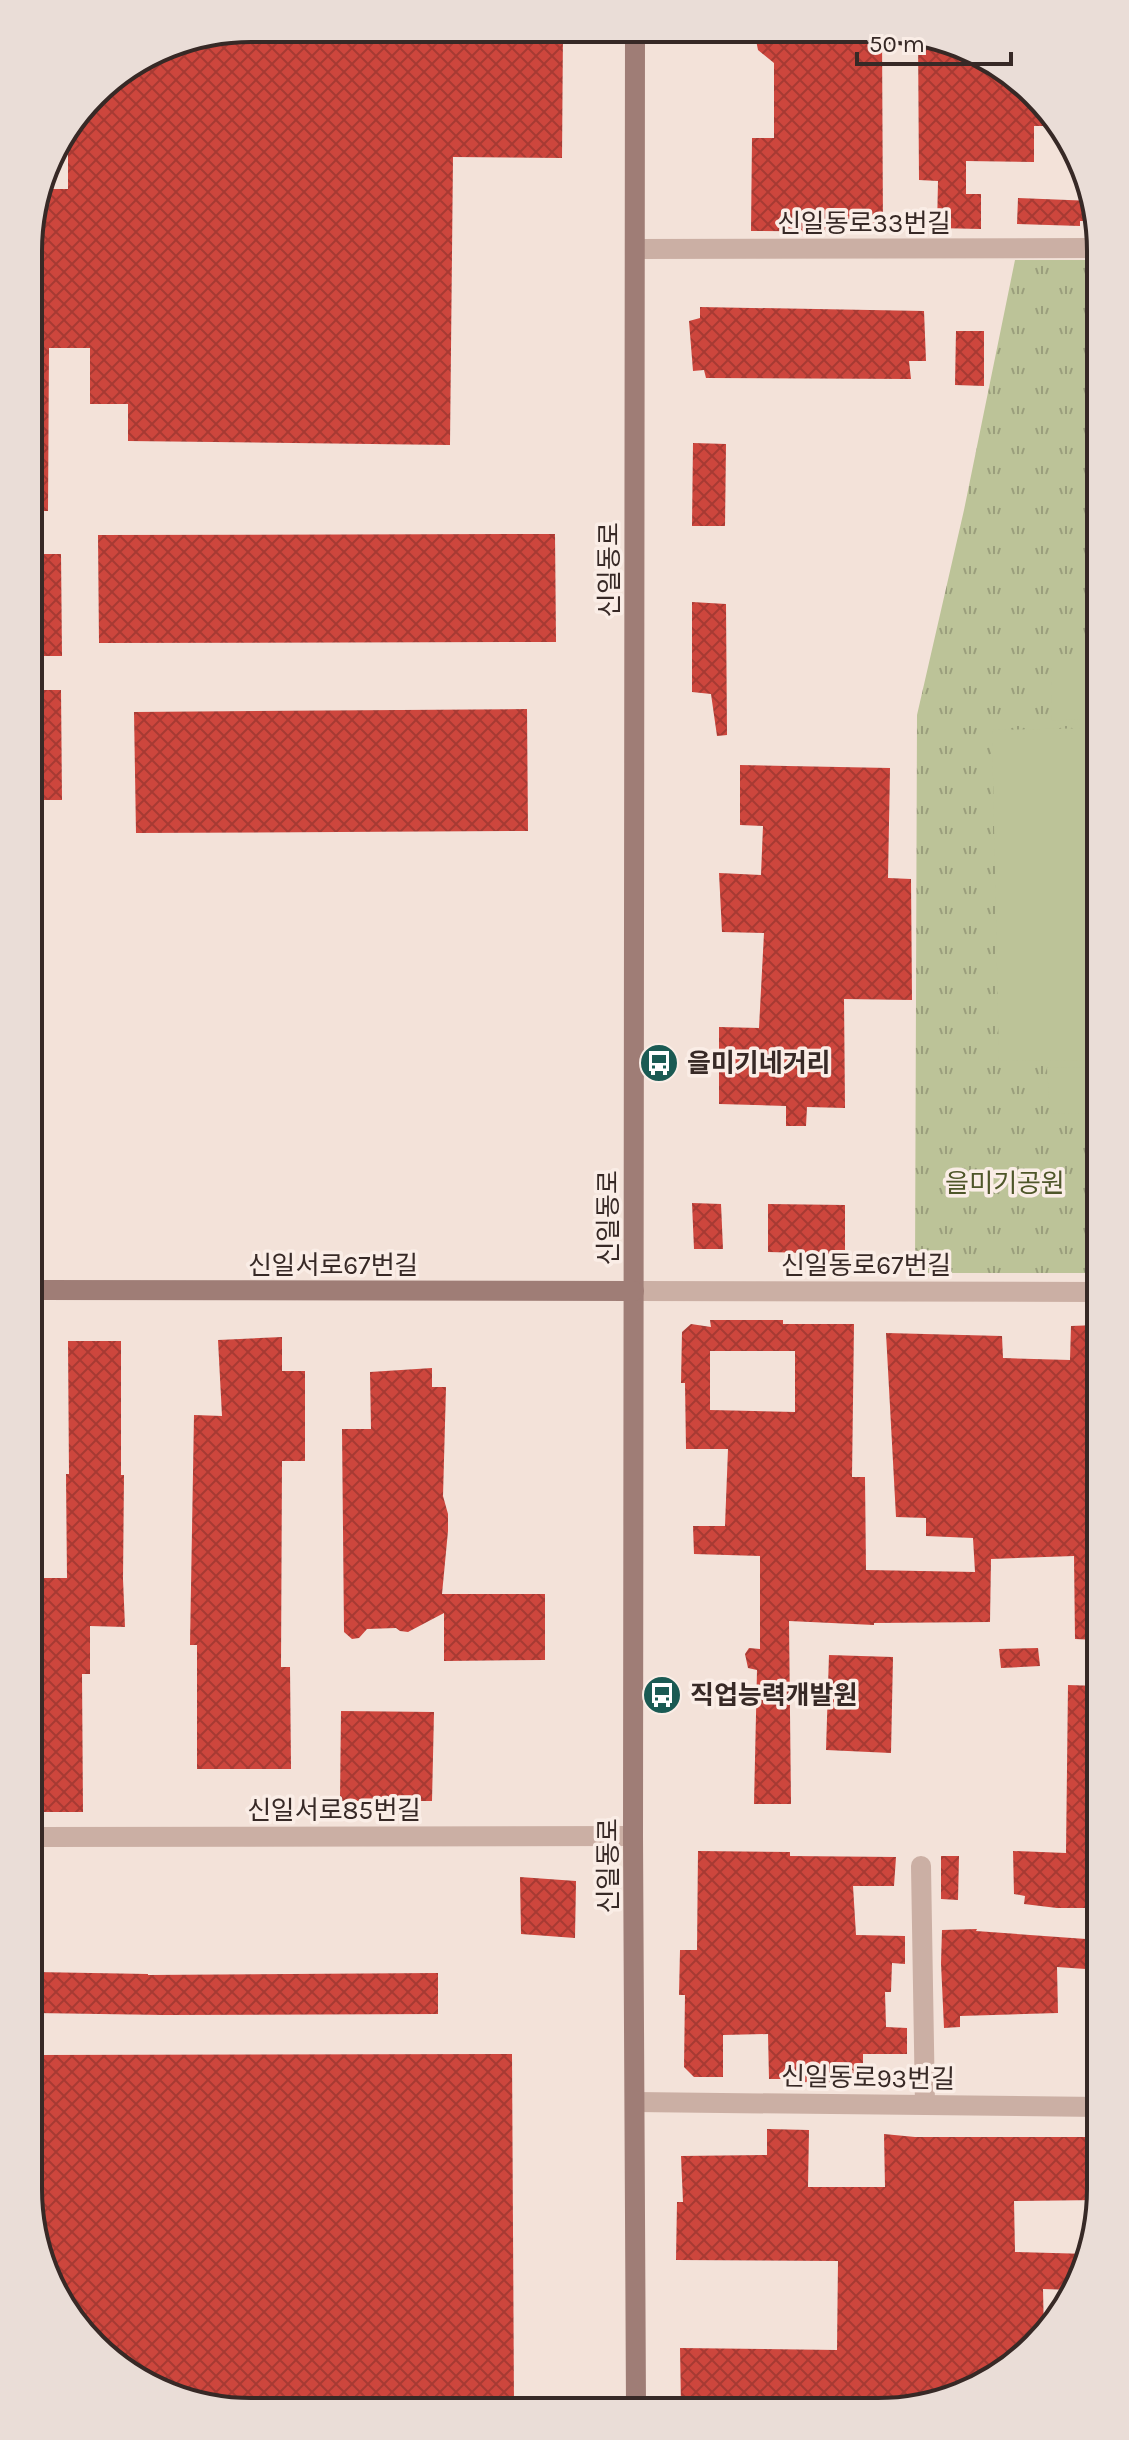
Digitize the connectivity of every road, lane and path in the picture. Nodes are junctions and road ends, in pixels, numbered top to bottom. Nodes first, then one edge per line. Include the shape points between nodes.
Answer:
1 (635, 42) edge
2 (1087, 248) edge
3 (635, 249) junction
4 (42, 1290) edge
5 (634, 1291) junction
6 (1087, 1292) edge
7 (633, 1836) junction
8 (42, 1837) edge
9 (921, 1866) dead end
10 (635, 2102) junction
11 (925, 2105) junction
12 (1087, 2107) edge
13 (636, 2398) edge

1 - 3 main road, 신일동로
2 - 3 street, 신일동로33번길
3 - 5 main road, 신일동로
4 - 5 main road, 신일서로67번길
5 - 6 street, 신일동로67번길
5 - 7 main road, 신일동로
7 - 8 street, 신일서로85번길
7 - 10 main road, 신일동로
9 - 11 street
10 - 11 street, 신일동로93번길
10 - 13 main road, 신일동로
11 - 12 street, 신일동로93번길

